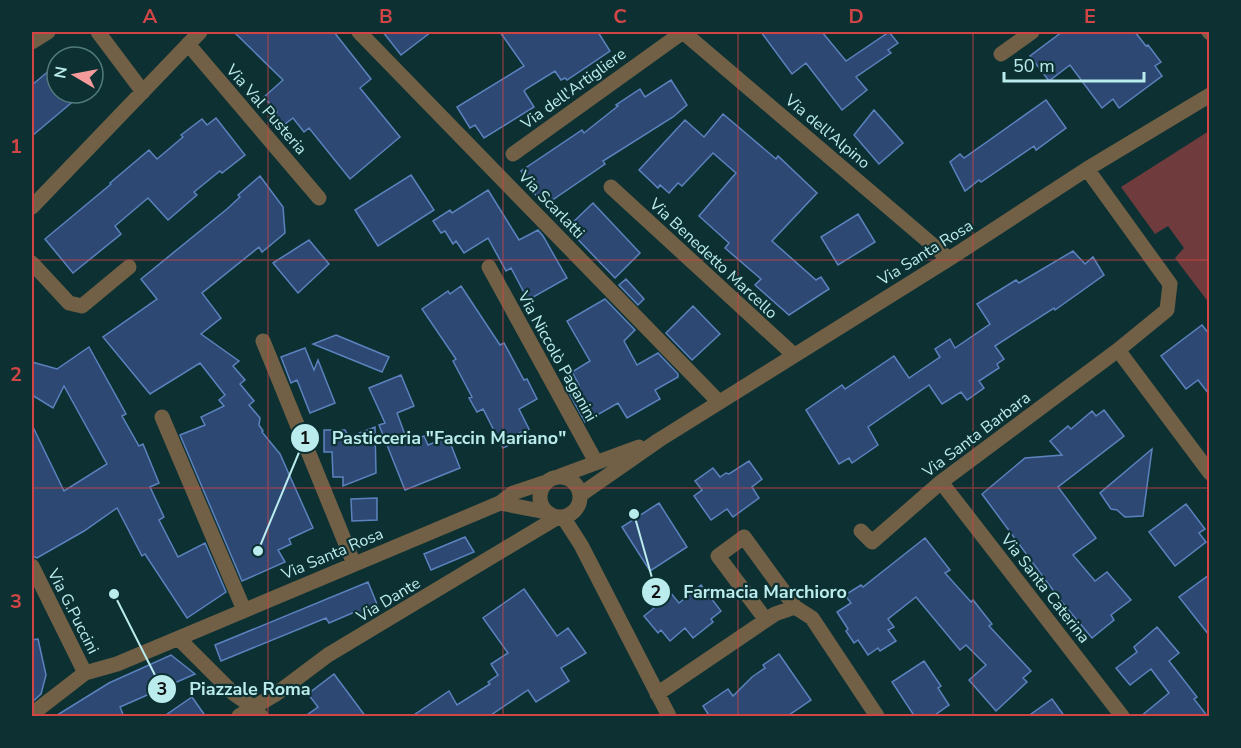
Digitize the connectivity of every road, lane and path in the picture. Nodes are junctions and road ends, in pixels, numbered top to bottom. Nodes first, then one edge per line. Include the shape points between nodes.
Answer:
1 (48, 32) edge
2 (98, 32) edge
3 (200, 32) edge
4 (359, 32) edge
5 (683, 32) edge
6 (1032, 32) edge
7 (32, 42) edge
8 (188, 45) junction
9 (1001, 54) dead end
10 (143, 92) junction
11 (1209, 95) edge
12 (513, 154) dead end
13 (1087, 169) junction
14 (611, 187) dead end
15 (320, 198) dead end
16 (32, 207) edge
17 (949, 259) junction
18 (32, 263) edge
19 (129, 267) dead end
20 (489, 267) dead end
21 (263, 341) dead end
22 (1118, 350) junction
23 (794, 355) junction
24 (719, 402) junction
25 (162, 417) dead end
26 (659, 440) junction
27 (596, 462) junction
28 (1209, 473) edge
29 (553, 479) junction
30 (941, 482) junction
31 (580, 495) junction
32 (501, 503) junction
33 (560, 515) junction
34 (861, 531) dead end
35 (354, 564) junction
36 (32, 566) edge
37 (795, 607) junction
38 (244, 610) junction
39 (766, 620) junction
40 (179, 639) junction
41 (85, 672) junction
42 (657, 694) junction
43 (257, 712) edge
44 (32, 714) edge
45 (239, 717) edge
46 (669, 717) edge
47 (877, 717) edge
48 (1122, 717) edge

1 - 7 street
2 - 10 street
3 - 8 street
4 - 24 street, Via Scarlatti
5 - 12 street, Via dell'Artigliere
5 - 17 street, Via dell'Alpino
6 - 9 street
8 - 10 street
8 - 15 street, Via Val Pusteria
10 - 16 street
11 - 13 street, Via Santa Rosa
13 - 17 street, Via Santa Rosa
13 - 22 street, Via Santa Barbara via 1170,285 1167,310
14 - 23 street, Via Benedetto Marcello
17 - 23 street, Via Santa Rosa
18 - 19 street via 69,303 82,306
20 - 27 street, Via Niccolò Paganini
21 - 35 street
22 - 28 street
22 - 30 street, Via Santa Barbara
23 - 24 street, Via Santa Rosa
24 - 26 street, Via Santa Rosa
25 - 38 street
26 - 27 street, Via Santa Rosa
26 - 31 street, Via Santa Rosa
27 - 29 street, Via Santa Rosa
29 - 31 street via 566,477
29 - 32 street, Via Santa Rosa via 513,493
29 - 33 street via 539,494 542,507
30 - 34 street, Via Santa Barbara via 872,542
30 - 48 street, Via Santa Caterina
31 - 33 street via 577,508
32 - 33 street
32 - 35 street, Via Santa Rosa
33 - 42 street via 581,545
33 - 43 street, Via Dante via 328,655
35 - 38 street, Via Santa Rosa
36 - 41 street, Via G.Puccini
37 - 39 street
37 - 39 street via 744,537 718,556
37 - 47 street via 812,618
38 - 40 street, Via Santa Rosa
39 - 42 street
40 - 41 street, Via Santa Rosa via 117,664
40 - 43 street
41 - 44 street
42 - 46 street
43 - 45 street, Via Dante

